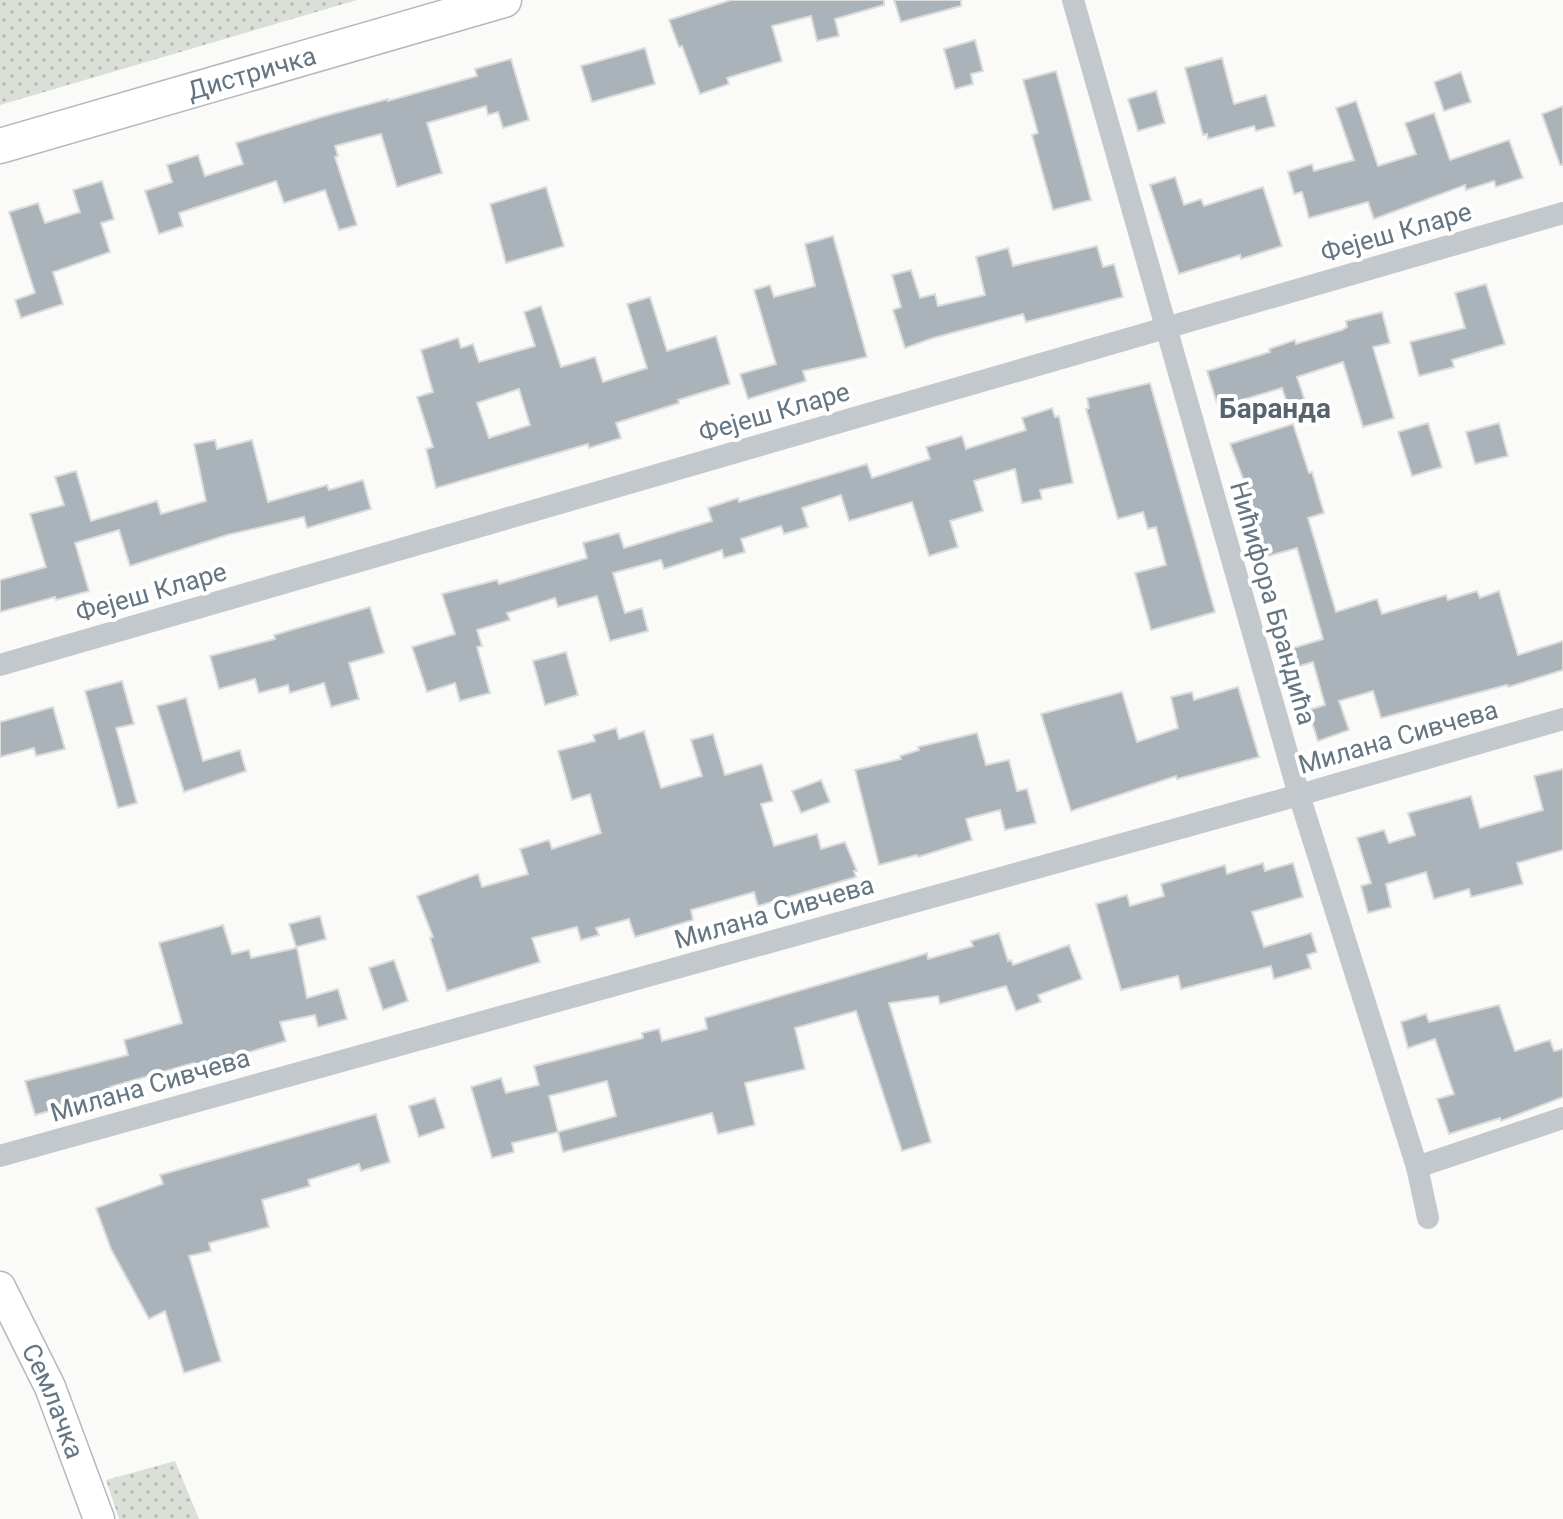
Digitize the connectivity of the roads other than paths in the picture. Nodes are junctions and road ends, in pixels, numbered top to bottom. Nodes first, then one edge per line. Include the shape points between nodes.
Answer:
1 (504, 0) edge
2 (1073, 0) edge
3 (0, 146) edge
4 (1563, 213) edge
5 (1166, 328) junction
6 (0, 665) edge
7 (1563, 719) edge
8 (1299, 795) junction
9 (1563, 1118) edge
10 (0, 1156) edge
11 (1417, 1167) junction
12 (1428, 1218) dead end
13 (0, 1287) edge
14 (99, 1519) edge

1 - 3 main road, Дистричка
2 - 5 street, Нићифора Брандића
4 - 5 street, Фејеш Кларе
5 - 6 street, Фејеш Кларе
5 - 8 street, Нићифора Брандића
7 - 8 street, Милана Сивчева
8 - 10 street, Милана Сивчева
8 - 11 street, Нићифора Брандића
9 - 11 street
11 - 12 street, Нићифора Брандића
13 - 14 main road, Семлачка via 50,1387

